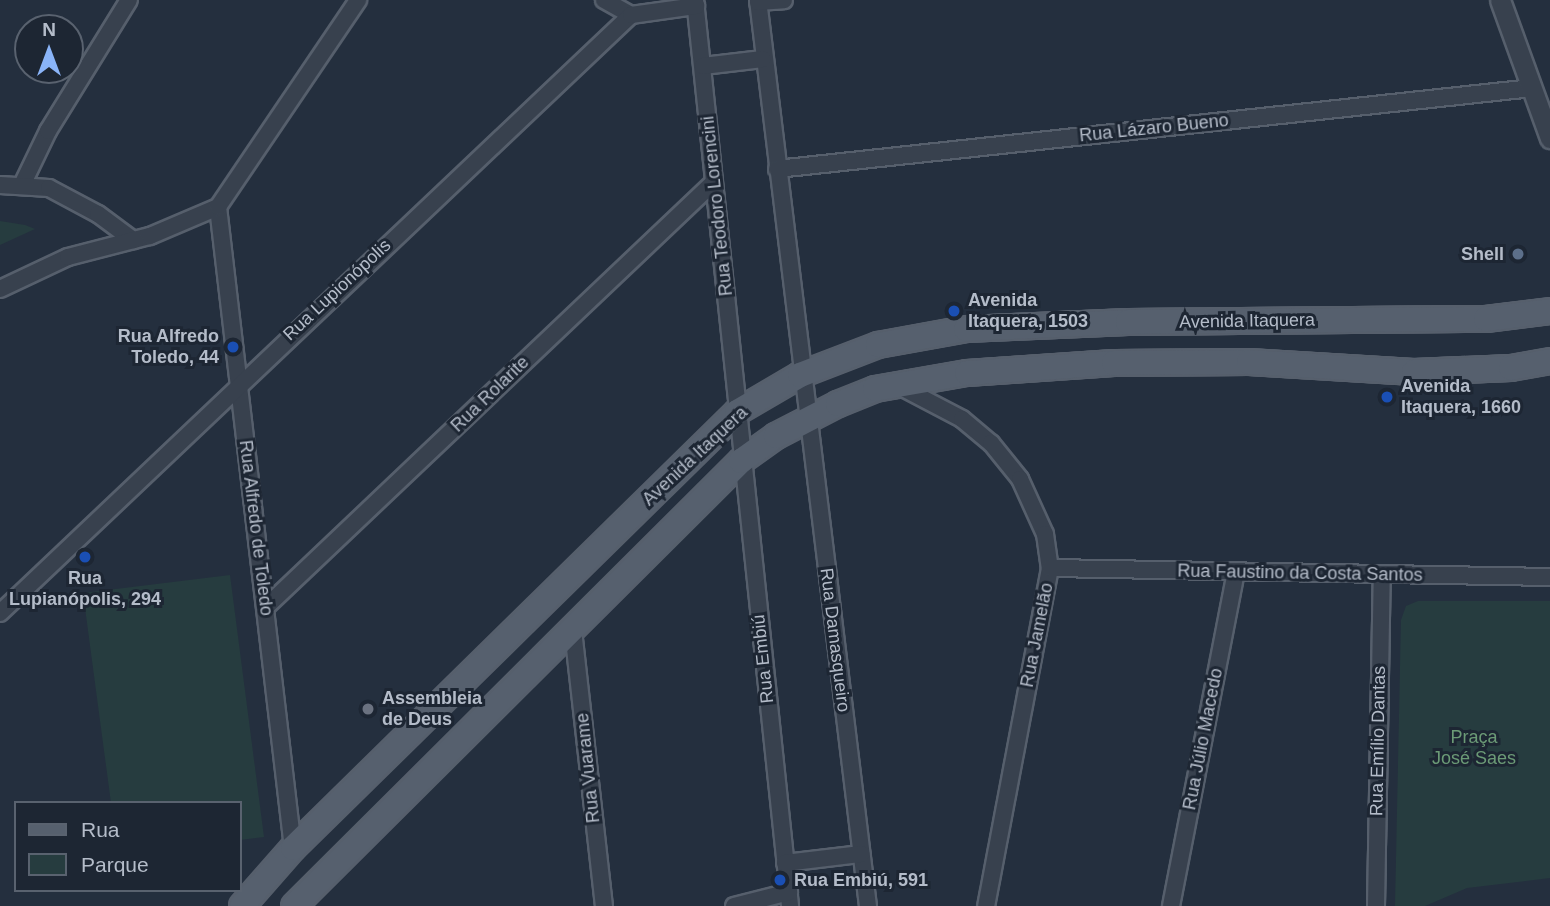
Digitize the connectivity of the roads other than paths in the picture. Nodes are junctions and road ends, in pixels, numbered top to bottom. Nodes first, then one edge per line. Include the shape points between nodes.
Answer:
1 (129, 0) edge
2 (358, 0) edge
3 (604, 0) edge
4 (785, 0) edge
5 (1500, 0) edge
6 (758, 1) edge
7 (695, 3) edge
8 (631, 15) junction
9 (763, 59) junction
10 (703, 66) junction
11 (1532, 88) junction
12 (1549, 131) edge
13 (777, 169) junction
14 (714, 182) junction
15 (23, 183) junction
16 (0, 185) edge
17 (218, 207) junction
18 (134, 240) junction
19 (0, 289) edge
20 (1550, 311) edge
21 (1550, 360) edge
22 (800, 374) junction
23 (237, 385) junction
24 (898, 386) junction
25 (737, 412) junction
26 (808, 420) junction
27 (741, 461) junction
28 (1050, 568) junction
29 (1236, 572) junction
30 (1382, 575) junction
31 (1550, 577) edge
32 (267, 606) junction
33 (0, 613) edge
34 (573, 630) junction
35 (293, 848) junction
36 (861, 854) junction
37 (785, 863) junction
38 (790, 899) edge
39 (242, 906) edge
40 (295, 906) edge
41 (604, 906) edge
42 (734, 906) edge
43 (868, 906) edge
44 (986, 906) edge
45 (1171, 906) edge
46 (1376, 906) edge

1 - 15 street via 48,131
2 - 17 street
3 - 8 street
4 - 6 street
5 - 11 street
6 - 9 street
7 - 8 street
7 - 10 street, Rua Teodoro Lorencini
8 - 23 street, Rua Lupionópolis
9 - 10 street
9 - 13 street
10 - 14 street, Rua Teodoro Lorencini
11 - 12 street
11 - 13 street, Rua Lázaro Bueno
13 - 22 street
14 - 25 street, Rua Teodoro Lorencini
14 - 32 street, Rua Rolarite
15 - 16 street
15 - 18 street via 74,200
17 - 18 street
17 - 23 street, Rua Alfredo de Toledo
18 - 19 street via 68,257
20 - 22 main road, Avenida Itaquera via 1486,319 1128,322 966,329 878,345
21 - 24 main road, Avenida Itaquera via 1511,368 1414,372 1249,362 1114,363 967,373
22 - 25 main road, Avenida Itaquera
22 - 26 street, Rua Damasqueiro
23 - 32 street, Rua Alfredo de Toledo
23 - 33 street, Rua Lupionópolis
24 - 26 main road, Avenida Itaquera via 875,388
24 - 28 street, Rua Jamelão via 962,419 998,452 1037,511
25 - 27 street, Rua Embiú
25 - 35 main road, Avenida Itaquera
26 - 27 main road, Avenida Itaquera
26 - 36 street, Rua Damasqueiro
27 - 34 main road, Avenida Itaquera
27 - 37 street, Rua Embiú
28 - 29 street, Rua Faustino da Costa Santos
28 - 44 street, Rua Jamelão
29 - 30 street, Rua Faustino da Costa Santos
29 - 45 street, Rua Júlio Macedo
30 - 31 street, Rua Faustino da Costa Santos
30 - 46 street, Rua Emílio Dantas
32 - 35 street, Rua Alfredo de Toledo
34 - 40 main road, Avenida Itaquera
34 - 41 street, Rua Vuarame
35 - 39 main road, Avenida Itaquera
36 - 37 street
36 - 43 street, Rua Damasqueiro
37 - 38 street, Rua Embiú
38 - 42 street

